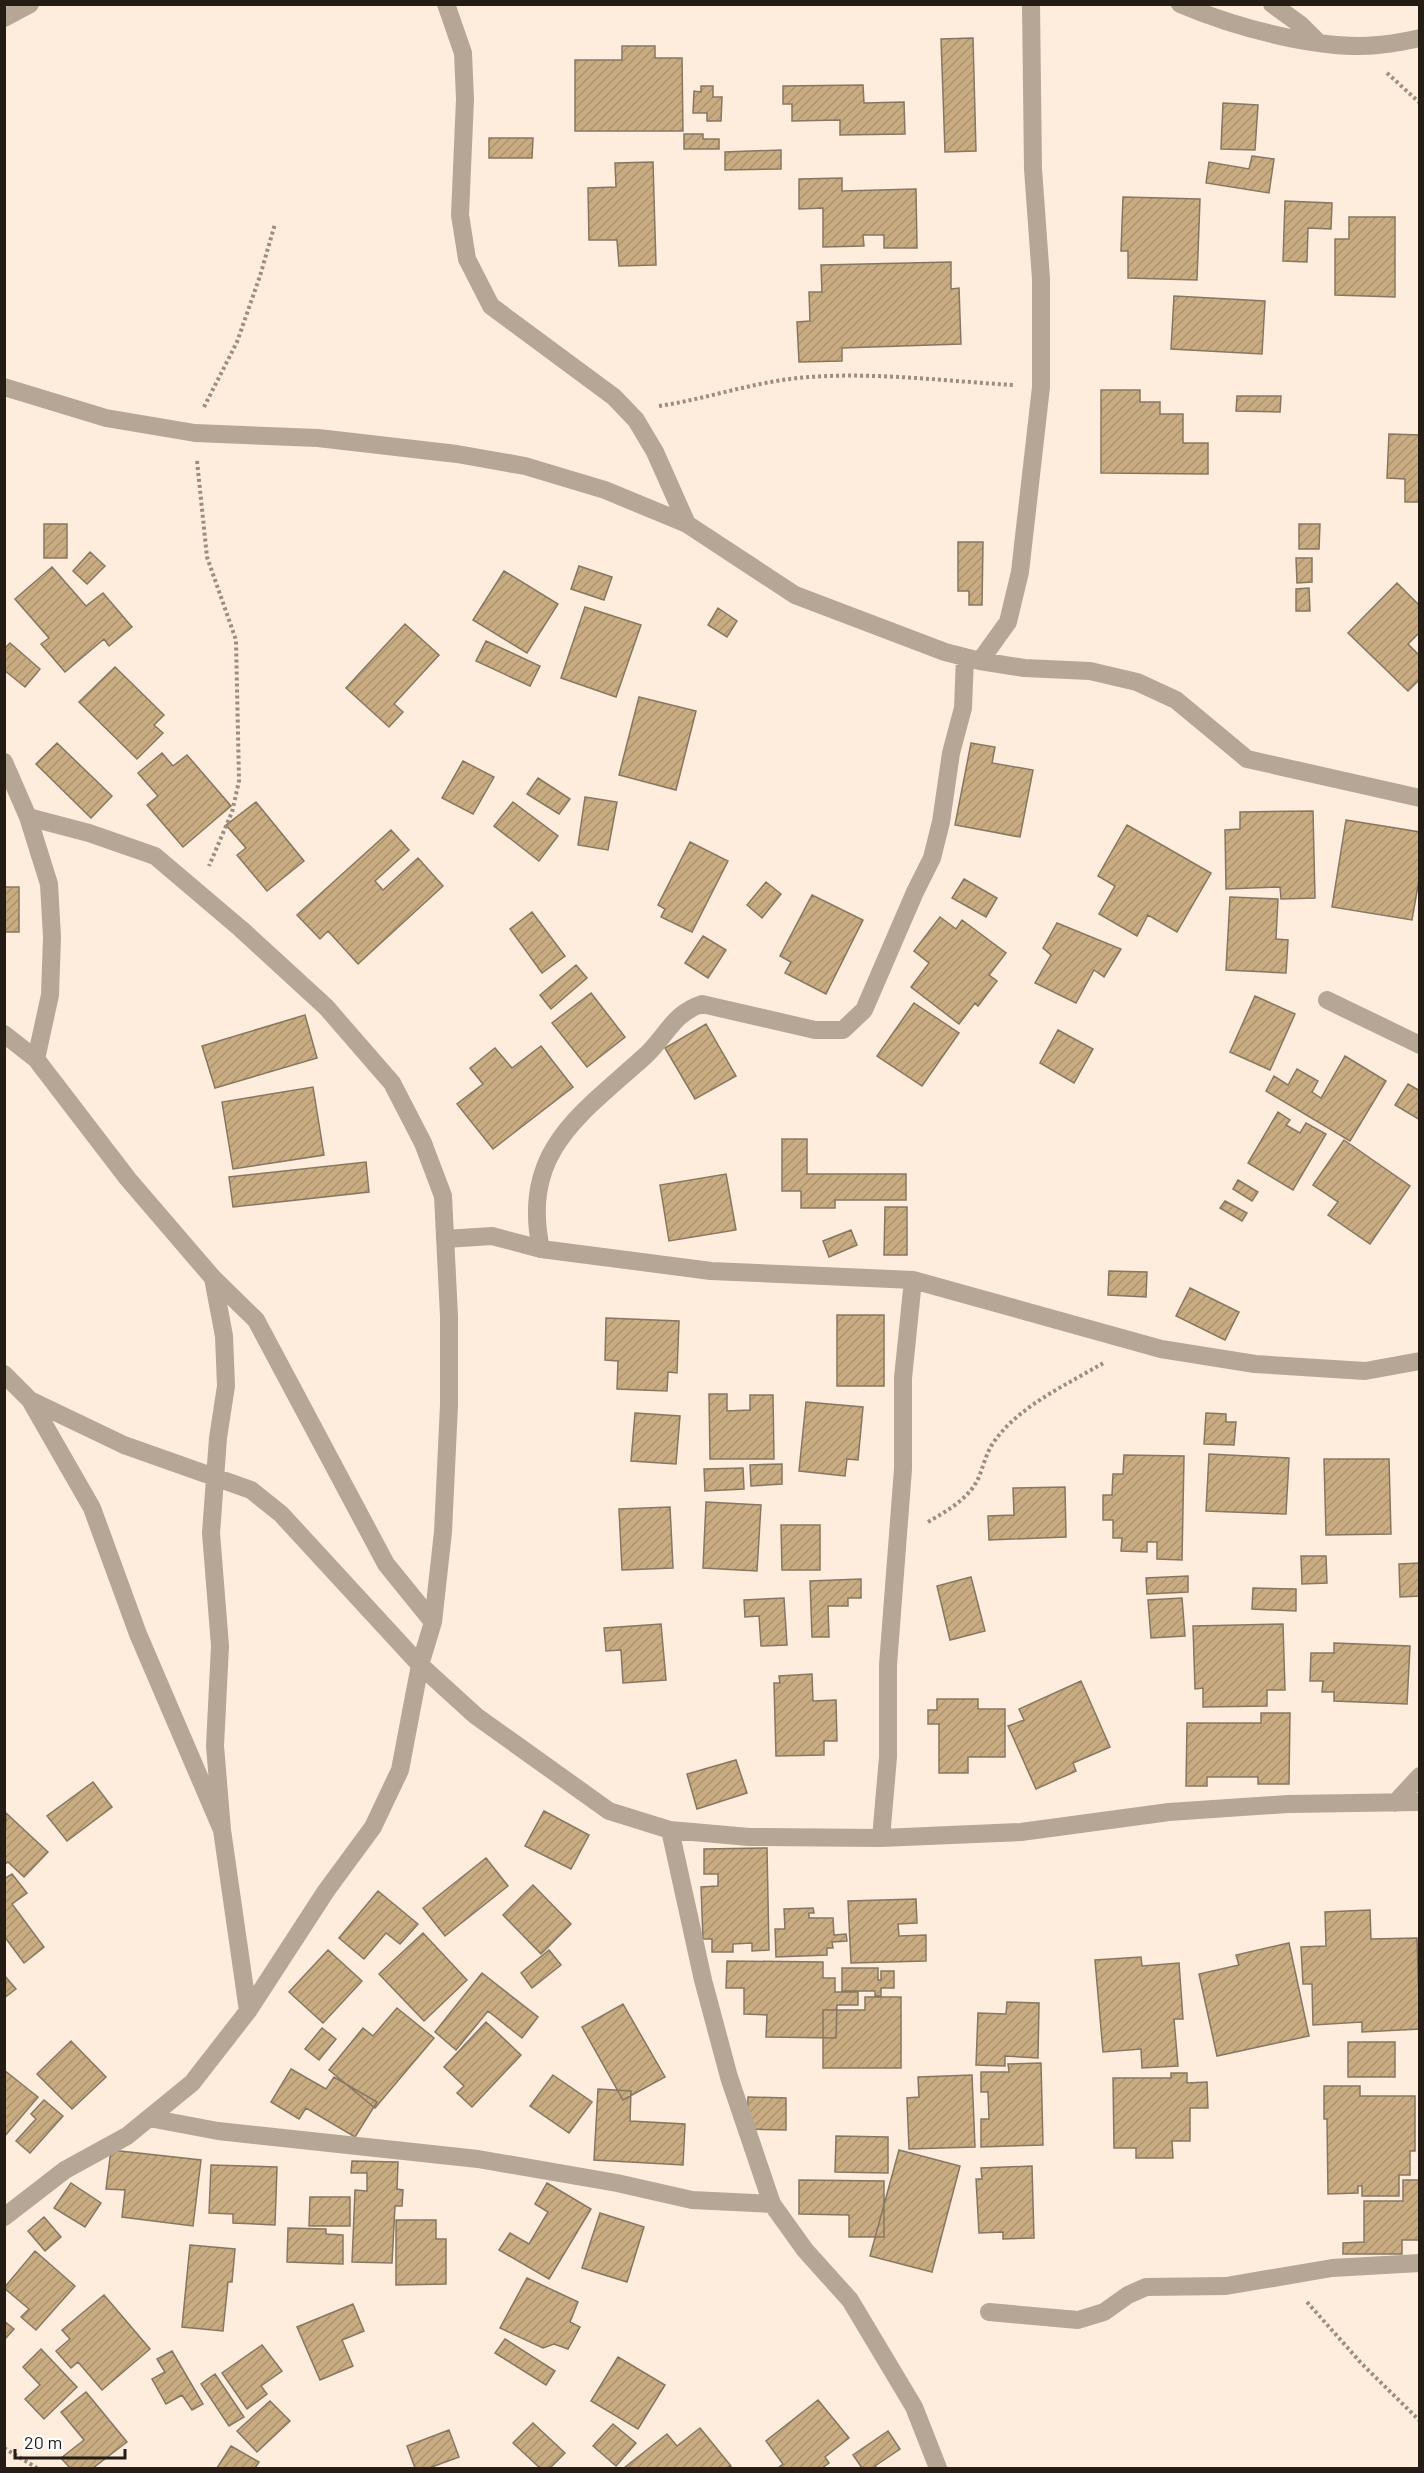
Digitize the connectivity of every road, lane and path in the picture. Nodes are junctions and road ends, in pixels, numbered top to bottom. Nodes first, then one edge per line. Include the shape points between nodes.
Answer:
1 (30, 4) edge
2 (446, 4) edge
3 (1031, 4) edge
4 (1180, 4) edge
5 (1272, 4) edge
6 (4, 18) edge
7 (1419, 38) edge
8 (1318, 42) junction
9 (275, 224) dead end
10 (4, 387) edge
11 (1041, 387) junction
12 (628, 411) junction
13 (195, 433) junction
14 (687, 524) junction
15 (972, 659) junction
16 (4, 762) edge
17 (1419, 798) edge
18 (28, 817) junction
19 (205, 899) junction
20 (1327, 1000) dead end
21 (4, 1034) edge
22 (1419, 1045) edge
23 (36, 1059) junction
24 (445, 1239) junction
25 (541, 1249) junction
26 (213, 1278) junction
27 (913, 1280) junction
28 (1138, 1342) junction
29 (1419, 1361) edge
30 (4, 1374) edge
31 (30, 1400) junction
32 (214, 1475) junction
33 (896, 1540) junction
34 (433, 1622) junction
35 (420, 1665) junction
36 (1419, 1776) edge
37 (1419, 1802) edge
38 (1395, 1803) junction
39 (222, 1830) junction
40 (670, 1830) junction
41 (881, 1838) junction
42 (248, 2011) junction
43 (149, 2118) junction
44 (772, 2204) junction
45 (4, 2217) edge
46 (1419, 2263) edge
47 (1277, 2278) junction
48 (989, 2312) dead end
49 (1419, 2421) edge
50 (4, 2448) edge
51 (37, 2469) edge
52 (938, 2469) edge

1 - 6 street
2 - 12 street via 463,53 460,215 467,259 491,306
3 - 11 street
4 - 8 street via 1220,21
5 - 8 street
7 - 8 street via 1377,45
9 - 13 path via 237,342 209,392
10 - 13 street via 106,418
11 - 12 path via 857,376 800,378
11 - 15 street via 1020,572 1008,622
12 - 14 street via 655,452
13 - 14 street via 318,438 525,466 605,490
13 - 19 path via 207,557 236,640 239,758 234,802 209,866
14 - 15 street via 795,595
15 - 17 street via 1024,668 1090,670 1137,682 1176,700 1247,759
15 - 25 street via 932,858 864,1010 843,1030 815,1030 702,1004 688,1008 647,1054 571,1123 548,1158 535,1198
16 - 18 street
18 - 19 street via 155,856
18 - 23 street via 49,884 52,937 50,995
19 - 24 street via 326,1007 392,1083 423,1143 443,1196
20 - 22 street
21 - 23 street
23 - 26 street via 128,1179
24 - 25 street via 492,1236
24 - 34 street via 449,1405 443,1532
25 - 27 street via 711,1271
26 - 32 street via 224,1336 226,1386
26 - 34 street via 256,1320 386,1564
27 - 28 street
27 - 33 street via 903,1378 903,1469
28 - 29 street via 1266,1365 1365,1371
28 - 33 path via 1019,1417 990,1447 969,1492 954,1506
30 - 31 street
31 - 32 street via 123,1445
31 - 39 street via 92,1508 138,1634
32 - 35 street via 251,1490 281,1514
32 - 39 street via 210,1533 220,1646 215,1746
33 - 41 street
34 - 35 street
35 - 40 street via 476,1716 609,1811
35 - 42 street via 400,1770 373,1827
36 - 38 street
37 - 38 street
38 - 41 street via 1288,1804 1169,1812 1021,1832
39 - 42 street
40 - 41 street via 749,1837
40 - 44 street via 729,2077
42 - 43 street via 192,2083
43 - 44 street via 218,2131 478,2159 617,2182 692,2200
43 - 45 street via 127,2136 65,2170
44 - 52 street via 850,2300 914,2407
46 - 47 street via 1332,2268
47 - 48 street via 1226,2286 1146,2287 1104,2312 1078,2320
47 - 49 path via 1316,2309 1360,2364
50 - 51 path

